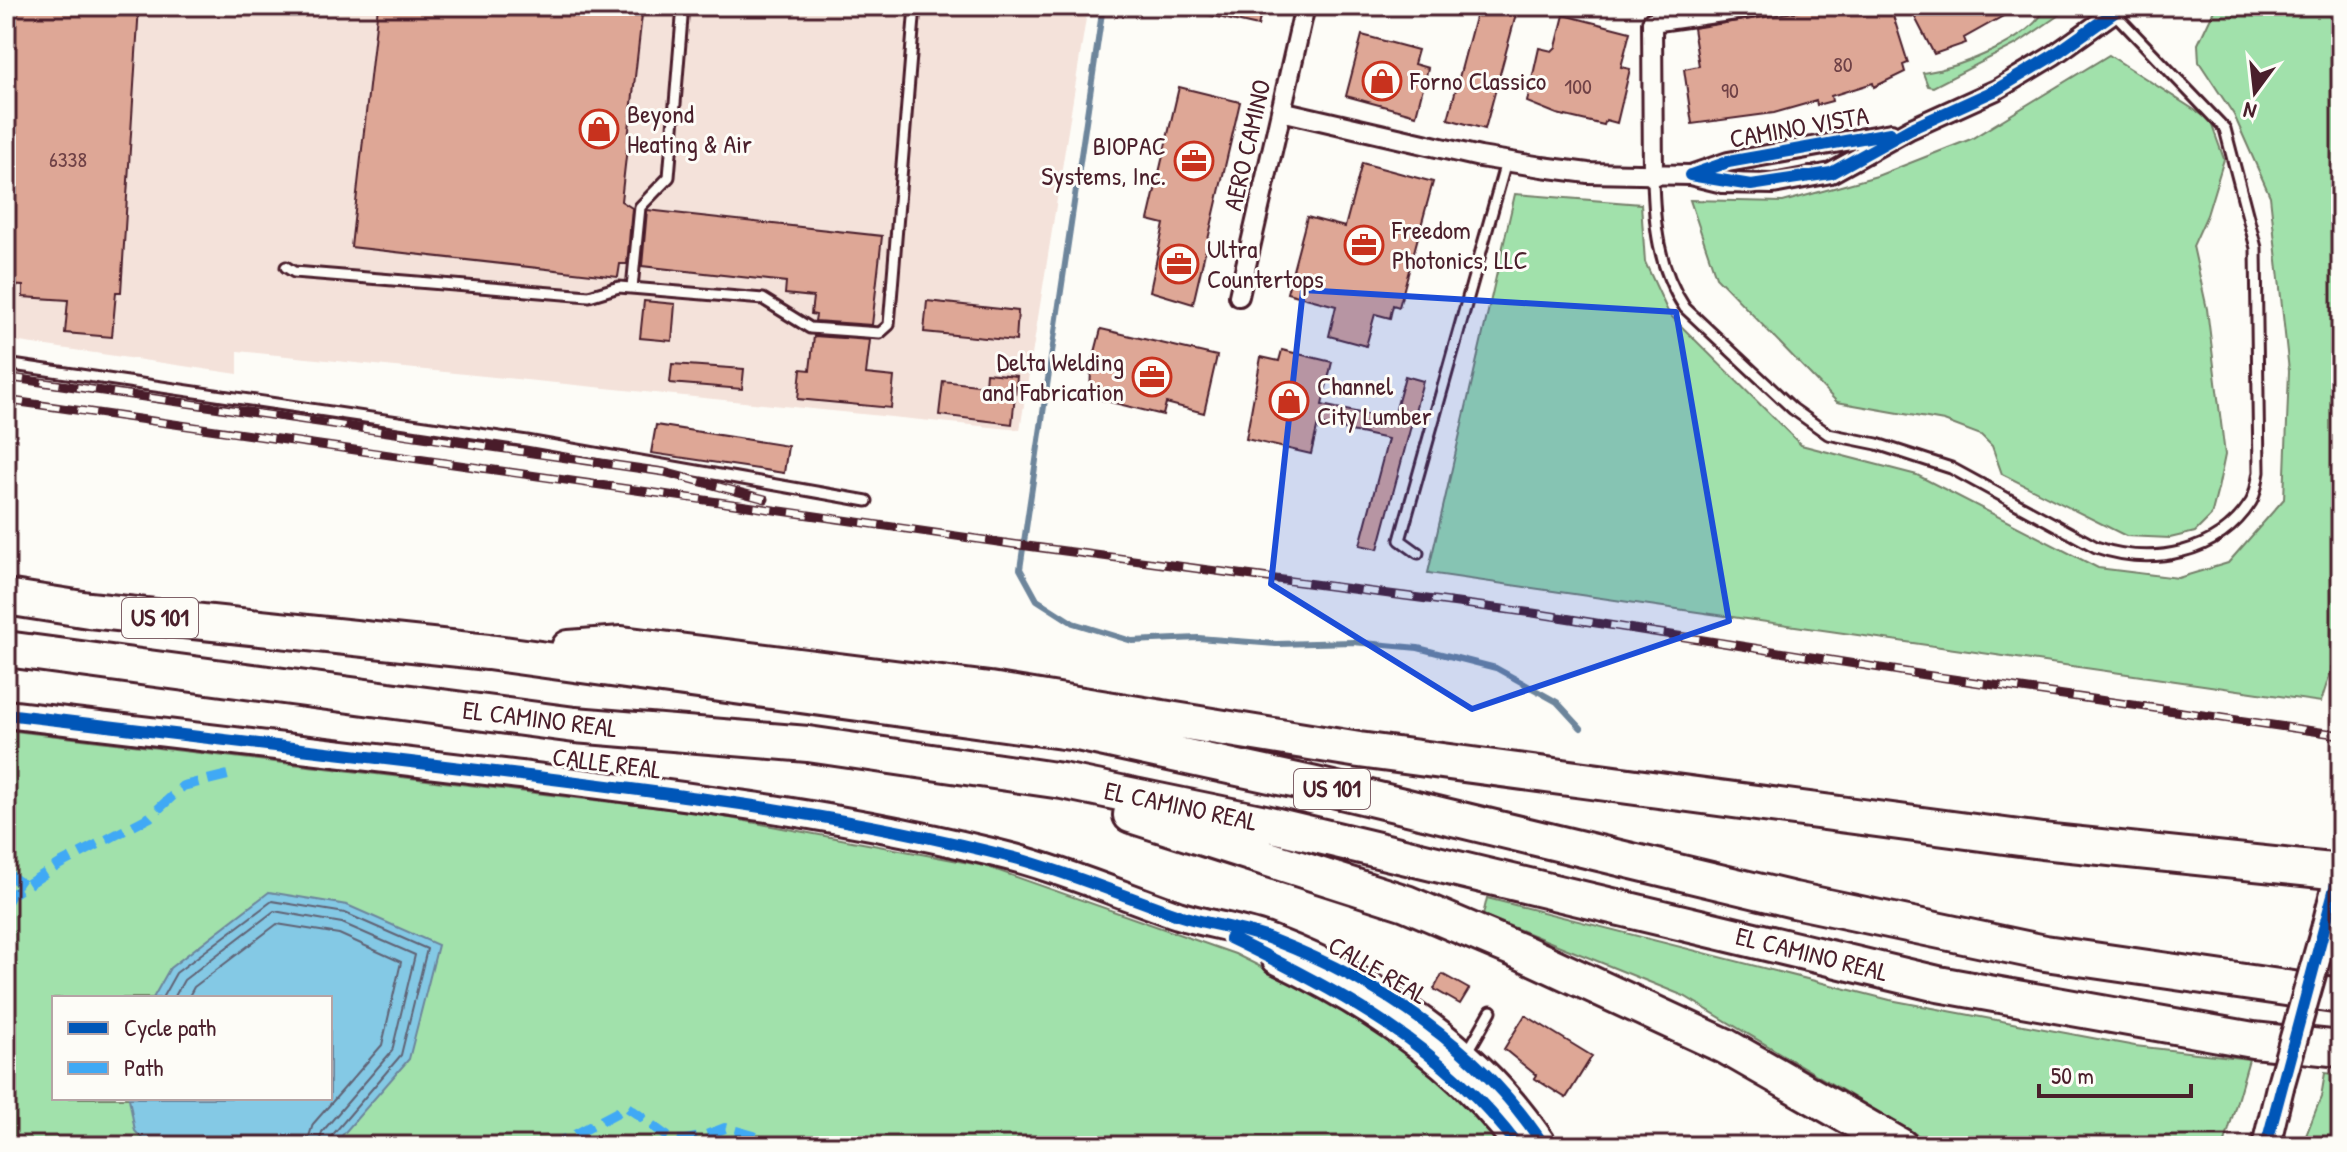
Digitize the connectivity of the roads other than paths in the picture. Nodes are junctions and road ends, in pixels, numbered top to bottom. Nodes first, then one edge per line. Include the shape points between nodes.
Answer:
1 (683, 6) edge
2 (915, 6) edge
3 (1305, 6) edge
4 (1764, 6) edge
5 (2118, 10) edge
6 (1281, 111) junction
7 (1910, 129) junction
8 (1506, 162) junction
9 (1690, 175) junction
10 (1653, 177) junction
11 (286, 267) dead end
12 (632, 288) junction
13 (1239, 296) dead end
14 (6, 364) edge
15 (867, 501) dead end
16 (1418, 553) dead end
17 (6, 597) edge
18 (6, 649) edge
19 (488, 652) junction
20 (6, 714) edge
21 (1062, 781) junction
22 (2341, 865) edge
23 (2341, 872) edge
24 (1190, 919) junction
25 (2341, 996) edge
26 (1491, 1011) dead end
27 (2341, 1049) edge
28 (1465, 1056) junction
29 (1518, 1146) edge
30 (1544, 1146) edge
31 (1900, 1146) edge
32 (2266, 1146) edge

1 - 12 lane via 669,177 640,207
2 - 12 lane via 886,330 874,334 810,328 763,299
3 - 6 street, AERO CAMINO
4 - 10 street via 1652,22
5 - 7 street, CAMINO VISTA via 1996,90
5 - 10 lane via 2225,129 2256,248 2259,472 2252,501 2222,534 2193,549 2152,558 2096,547 1951,468 1828,434 1793,409 1685,308 1672,289 1657,238
6 - 8 street, CAMINO VISTA
6 - 13 street, AERO CAMINO
7 - 9 street, CAMINO VISTA via 1728,162
7 - 9 street, CAMINO VISTA via 1819,177 1751,185
8 - 10 street, CAMINO VISTA
8 - 16 lane via 1400,540
9 - 10 street, CAMINO VISTA
11 - 12 lane via 294,272 589,296
14 - 15 lane via 527,441
17 - 19 highway, EL CAMINO REAL / US 101
18 - 21 highway, EL CAMINO REAL / US 101 via 575,725 808,744
19 - 23 highway via 622,644 990,690 1343,748 2042,841
19 - 25 highway, EL CAMINO REAL / US 101 via 1077,733 2045,953
20 - 24 main road, CALLE REAL via 716,800 929,837 1021,860
21 - 27 highway, EL CAMINO REAL / US 101 via 1265,823 1938,984 2253,1040
21 - 31 highway via 1119,811 1406,903 1524,953 1725,1046
22 - 23 main road
23 - 32 main road, bridge
24 - 28 main road, CALLE REAL via 1270,938 1329,964 1384,995
24 - 29 main road, CALLE REAL via 1316,979 1373,1013 1425,1050
26 - 28 lane
28 - 30 main road, CALLE REAL via 1523,1113

